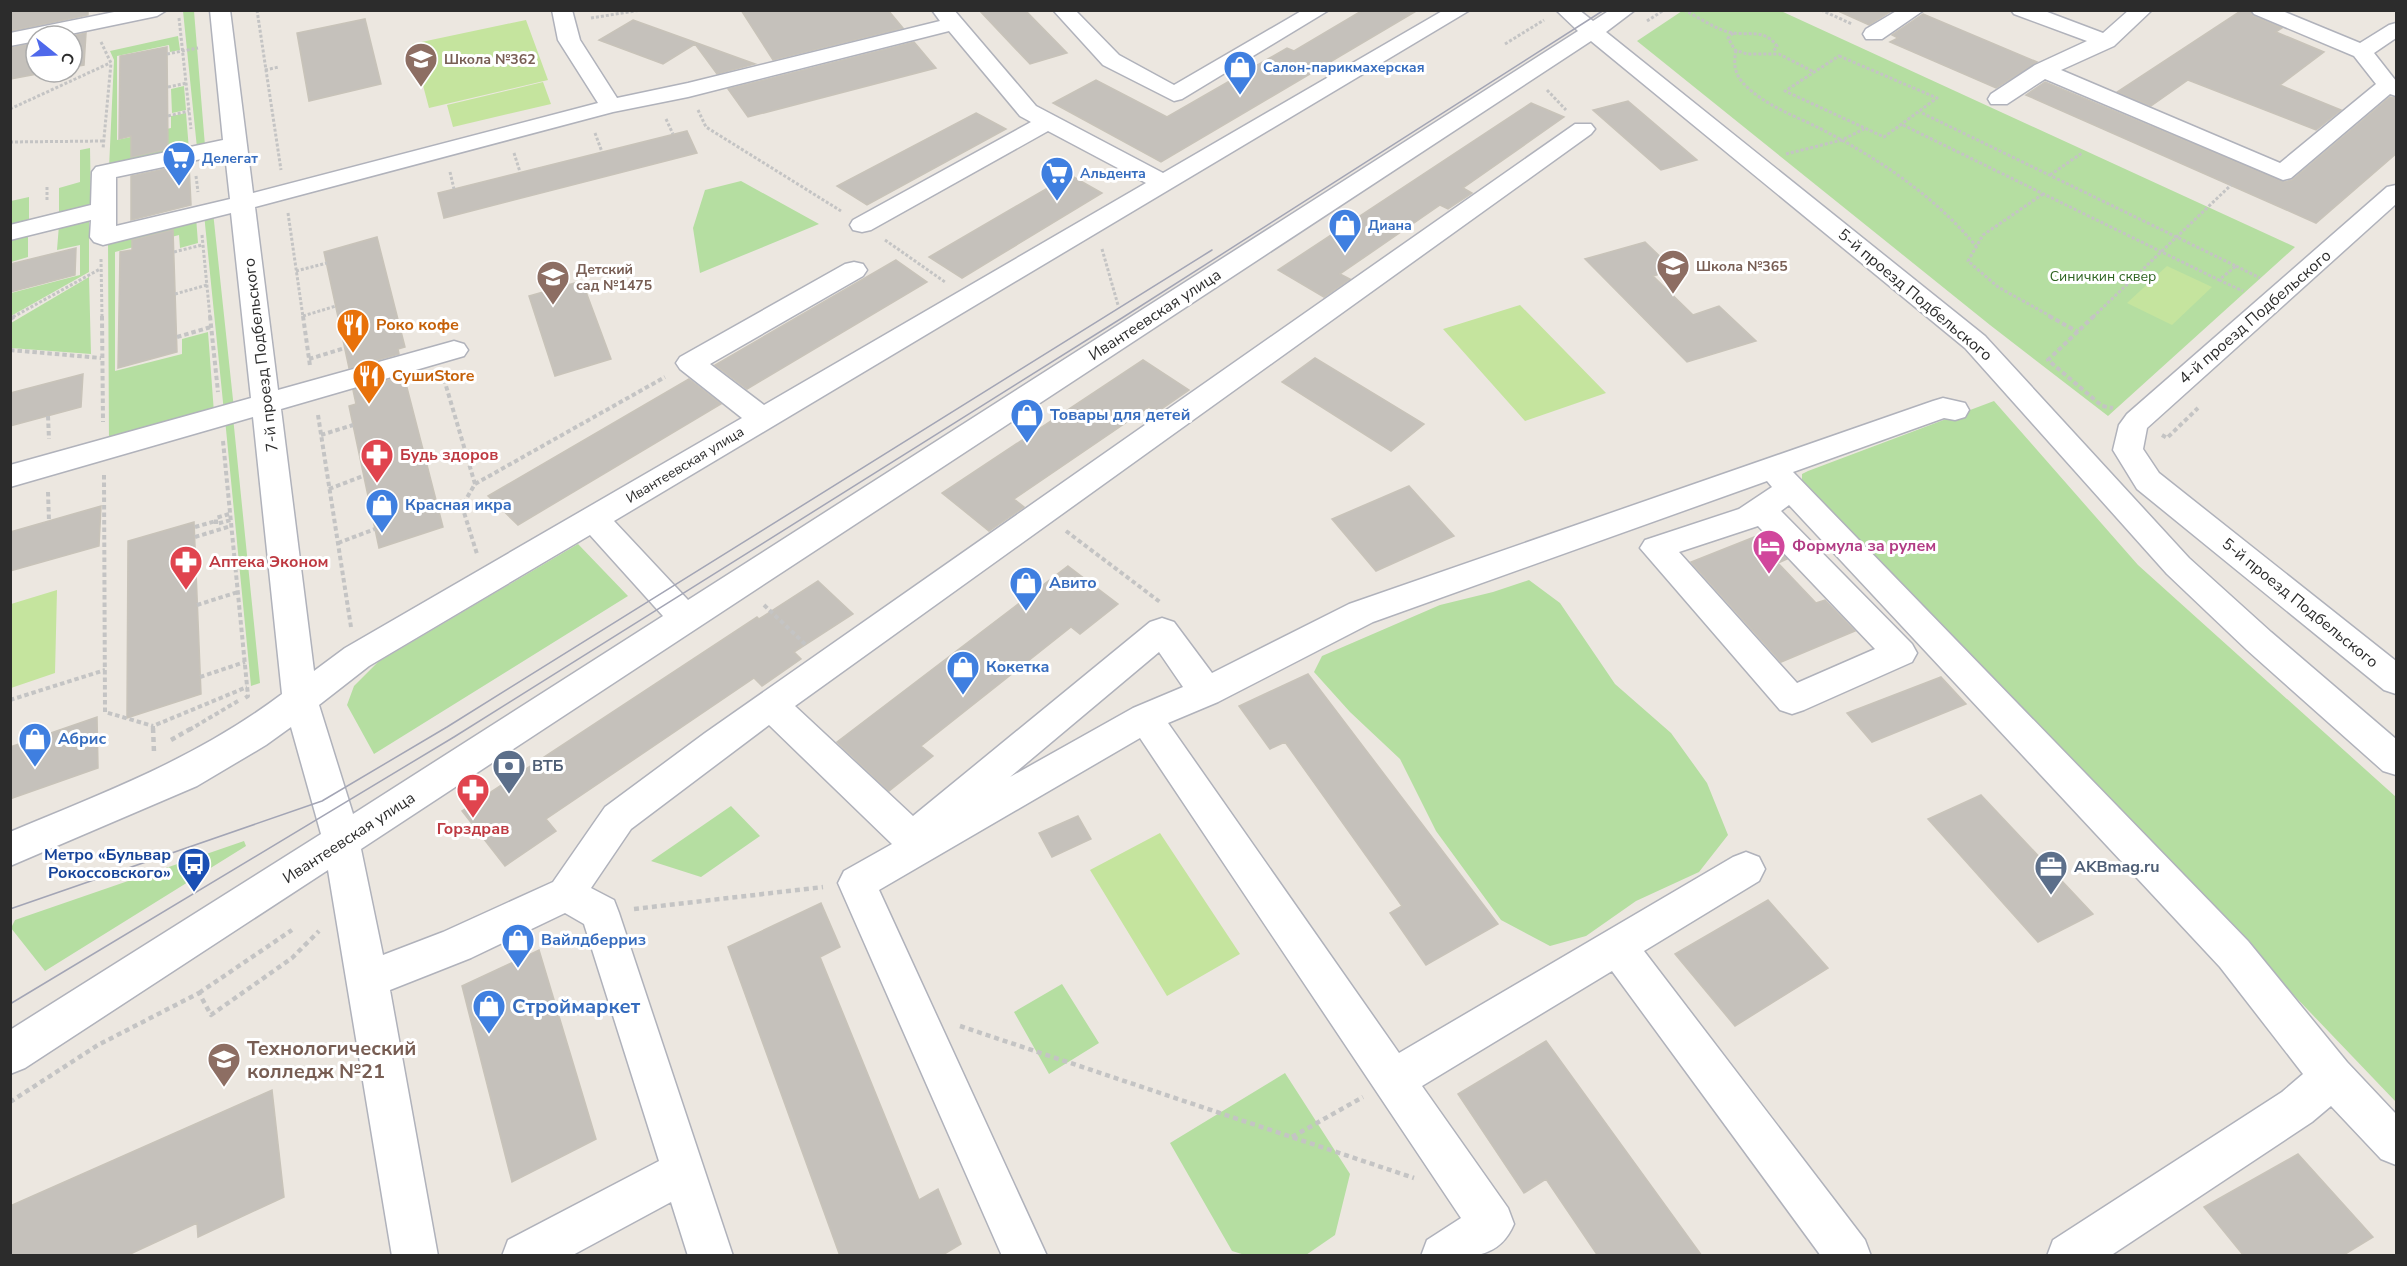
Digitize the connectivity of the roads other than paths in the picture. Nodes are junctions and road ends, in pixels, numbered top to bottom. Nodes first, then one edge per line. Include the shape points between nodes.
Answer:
1 (156, 10) edge
2 (220, 10) edge
3 (1063, 10) edge
4 (1319, 10) edge
5 (1461, 10) edge
6 (1625, 10) edge
7 (1914, 10) edge
8 (2022, 10) edge
9 (2142, 10) edge
10 (2261, 10) edge
11 (2381, 10) edge
12 (1558, 14) edge
13 (563, 16) edge
14 (947, 17) edge
15 (2397, 28) edge
16 (1593, 31) junction
17 (1874, 34) dead end
18 (10, 40) edge
19 (2106, 41) junction
20 (2362, 51) junction
21 (2043, 70) junction
22 (2392, 87) edge
23 (1999, 99) dead end
24 (611, 106) junction
25 (1048, 122) junction
26 (1583, 129) road end
27 (237, 144) junction
28 (1165, 184) junction
29 (2397, 192) edge
30 (243, 203) junction
31 (102, 210) junction
32 (862, 225) road end
33 (10, 233) edge
34 (854, 270) dead end
35 (445, 353) road end
36 (267, 403) junction
37 (1955, 410) dead end
38 (763, 419) junction
39 (2128, 450) joint
40 (10, 476) edge
41 (1780, 478) junction
42 (1761, 510) junction
43 (593, 519) junction
44 (685, 618) junction
45 (2397, 680) edge
46 (1206, 692) junction
47 (300, 700) junction
48 (771, 705) junction
49 (1145, 718) junction
50 (2397, 760) edge
51 (911, 838) junction
52 (341, 843) junction
53 (10, 850) edge
54 (1746, 869) dead end
55 (856, 883) junction
56 (583, 903) junction
57 (1617, 946) junction
58 (368, 980) junction
59 (10, 1054) edge
60 (2332, 1077) junction
61 (1395, 1079) junction
62 (2397, 1144) edge
63 (684, 1171) junction
64 (415, 1256) edge
65 (524, 1256) edge
66 (711, 1256) edge
67 (1025, 1256) edge
68 (1443, 1256) edge
69 (1849, 1256) edge
70 (2069, 1256) edge

1 - 18 street
2 - 27 street, 7-й проезд Подбельского
3 - 4 street via 1111,60 1174,94
5 - 28 street, Ивантеевская улица
6 - 16 street, Ивантеевская улица
7 - 17 street
8 - 19 street
9 - 19 street
10 - 20 street
11 - 15 street
12 - 16 street, 5-й проезд Подбельского
13 - 24 street via 569,40
14 - 24 street via 688,90
14 - 25 street via 1028,111
15 - 20 street
16 - 44 street, Ивантеевская улица
16 - 50 street, 5-й проезд Подбельского via 1975,342 2178,566
19 - 21 street
20 - 22 street
21 - 22 street via 2283,173
21 - 23 street
24 - 30 street
25 - 28 street
25 - 32 street
26 - 48 street
27 - 30 street, 7-й проезд Подбельского
27 - 31 street via 104,172
28 - 38 street, Ивантеевская улица
29 - 39 street, 4-й проезд Подбельского via 2137,421
30 - 31 street via 103,237
30 - 36 street, 7-й проезд Подбельского
31 - 33 street
34 - 38 street via 690,363
35 - 36 street
36 - 40 street
36 - 47 street, 7-й проезд Подбельского
37 - 41 street via 1943,408
38 - 43 street, Ивантеевская улица
39 - 45 street, 5-й проезд Подбельского via 2148,481
41 - 42 street
41 - 46 street via 1361,613
41 - 60 street via 2234,954
42 - 42 street via 1656,548 1792,700 1900,653
43 - 44 street
43 - 47 street, Ивантеевская улица via 357,657
44 - 52 street, Ивантеевская улица
46 - 49 street
46 - 51 street via 1162,632
47 - 52 street, 7-й проезд Подбельского
47 - 53 street, Ивантеевская улица via 254,735 184,775
48 - 51 street
48 - 56 street via 618,818
49 - 55 street
49 - 61 street
51 - 55 street
52 - 58 street
52 - 59 street, Ивантеевская улица
54 - 57 street
55 - 67 street
56 - 58 street
56 - 63 street
57 - 61 street
57 - 69 street
58 - 64 street
60 - 62 street
60 - 70 street via 2297,1107
61 - 68 street via 1492,1224
63 - 65 street
63 - 66 street

